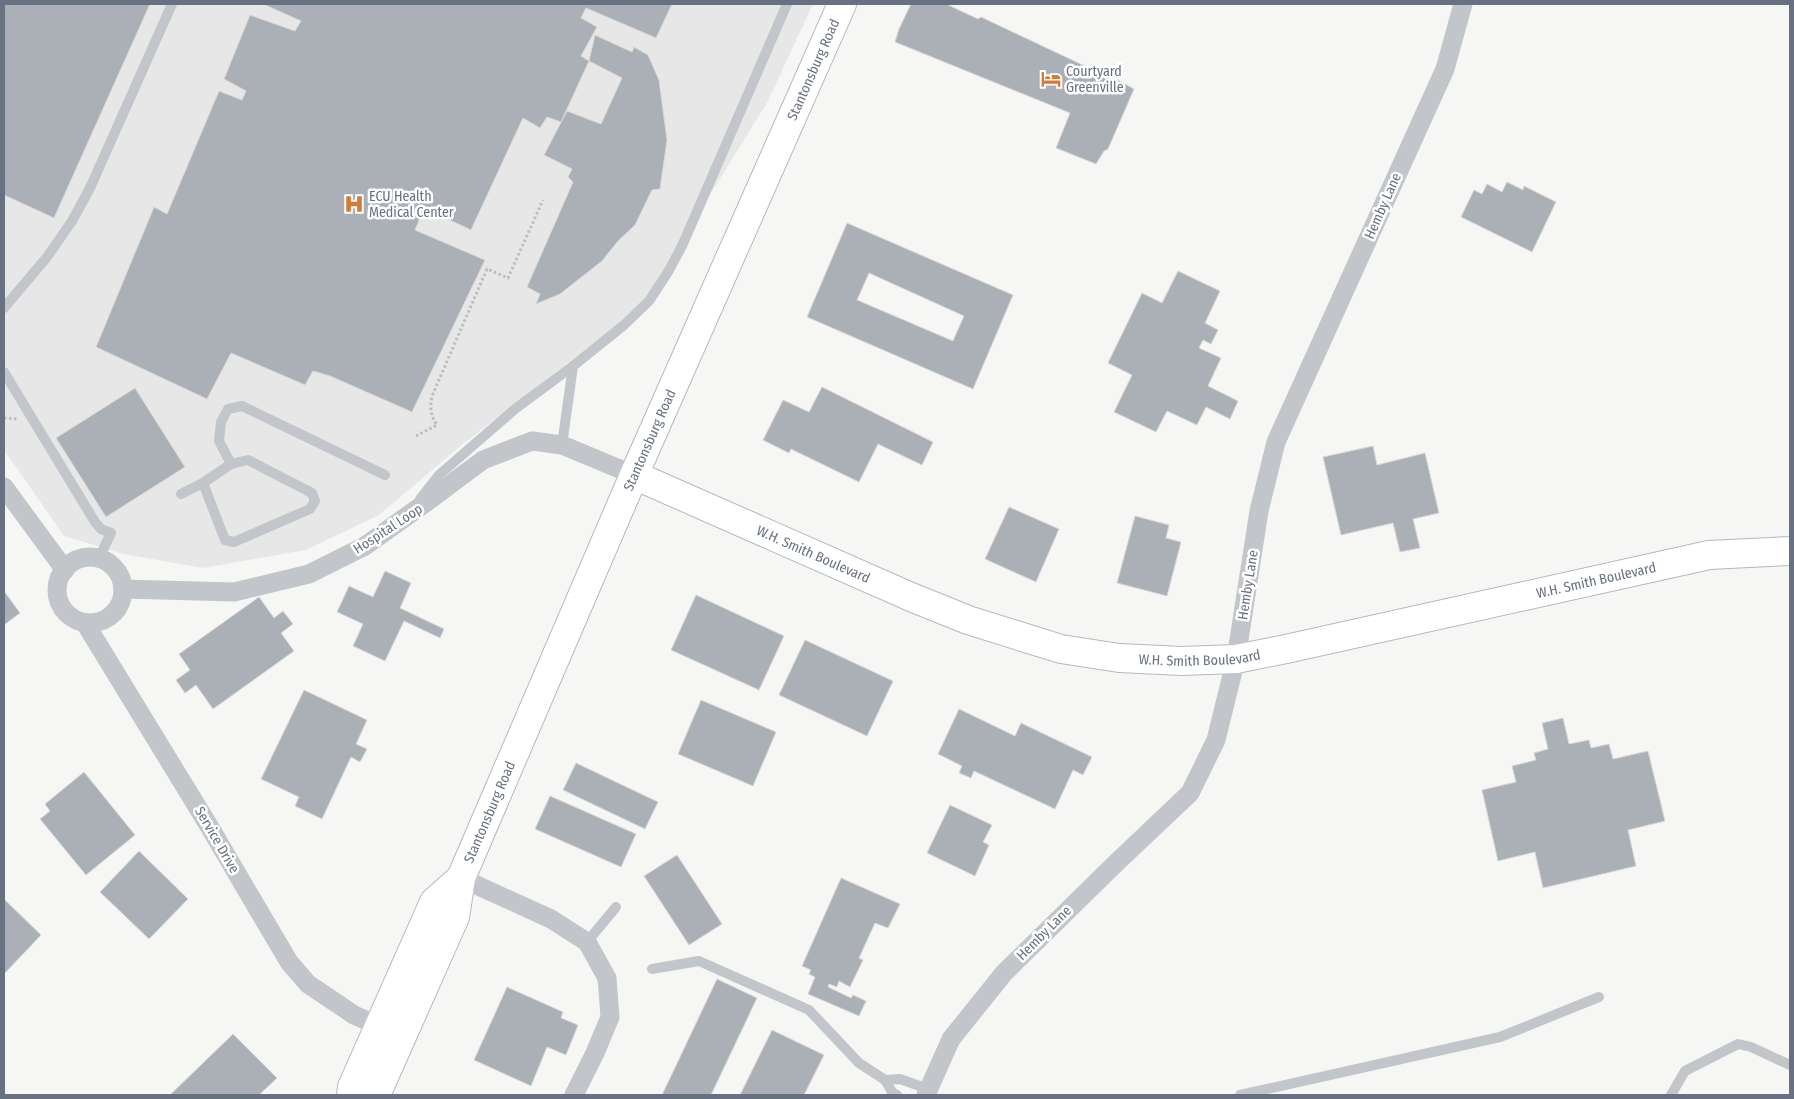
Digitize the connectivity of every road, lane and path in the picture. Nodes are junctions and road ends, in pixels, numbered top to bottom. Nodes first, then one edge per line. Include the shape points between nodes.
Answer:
1 (172, 4) edge
2 (787, 4) edge
3 (842, 4) edge
4 (1463, 4) edge
5 (543, 200) dead end
6 (4, 308) edge
7 (573, 366) junction
8 (4, 372) edge
9 (416, 436) dead end
10 (562, 445) junction
11 (230, 464) junction
12 (386, 474) dead end
13 (634, 475) junction
14 (203, 483) junction
15 (4, 487) edge
16 (181, 494) dead end
17 (407, 517) junction
18 (1790, 551) edge
19 (99, 558) junction
20 (65, 570) junction
21 (123, 589) junction
22 (86, 623) junction
23 (1236, 659) junction
24 (461, 878) junction
25 (616, 907) dead end
26 (587, 942) junction
27 (652, 969) dead end
28 (1599, 997) dead end
29 (379, 1026) junction
30 (1790, 1065) edge
31 (885, 1080) junction
32 (927, 1092) edge
33 (351, 1095) edge
34 (376, 1095) edge
35 (574, 1095) edge
36 (897, 1095) edge
37 (1240, 1095) edge
38 (1672, 1095) edge

1 - 6 lane via 90,188 72,221
2 - 7 lane via 668,272 649,300 624,325
3 - 13 main road, Stantonsburg Road
4 - 23 street, Hemby Lane via 1445,69 1276,442 1259,511
5 - 9 path via 508,278 487,269 432,396 431,417 437,425
7 - 10 lane
7 - 17 lane via 515,409 439,475
8 - 19 lane via 95,522 111,534
10 - 13 street, Hospital Loop
10 - 17 street, Hospital Loop via 532,441 483,460
11 - 12 lane via 219,441 221,422 228,409 242,406
11 - 14 lane
11 - 14 lane via 248,460 312,493 315,500 310,509 234,542 225,540
13 - 23 main road, W.H. Smith Boulevard via 911,597 968,620 1061,649 1119,658 1173,661
13 - 24 main road, Stantonsburg Road
14 - 16 lane
15 - 20 street
17 - 21 street, Hospital Loop via 365,546 309,574 234,592
18 - 23 main road, W.H. Smith Boulevard via 1709,555
19 - 20 street via 79,559
19 - 21 street via 116,570 122,579
20 - 22 street via 57,588 60,603 71,616
21 - 22 street via 122,598 112,615 95,623
22 - 29 street, Service Drive via 289,962 308,984 354,1015
23 - 32 street, Hemby Lane via 1216,740 1190,793 1004,974 951,1039
24 - 26 street via 551,920
24 - 29 main road, Stantonsburg Road via 434,902
24 - 34 main road, Stantonsburg Road via 456,917
25 - 26 lane
26 - 35 street via 606,978 610,1017
27 - 31 lane via 699,961 809,1010 859,1063
28 - 37 lane via 1500,1037
29 - 33 main road, Stantonsburg Road
30 - 38 lane via 1738,1044 1685,1071
31 - 32 lane via 900,1079
31 - 36 lane

